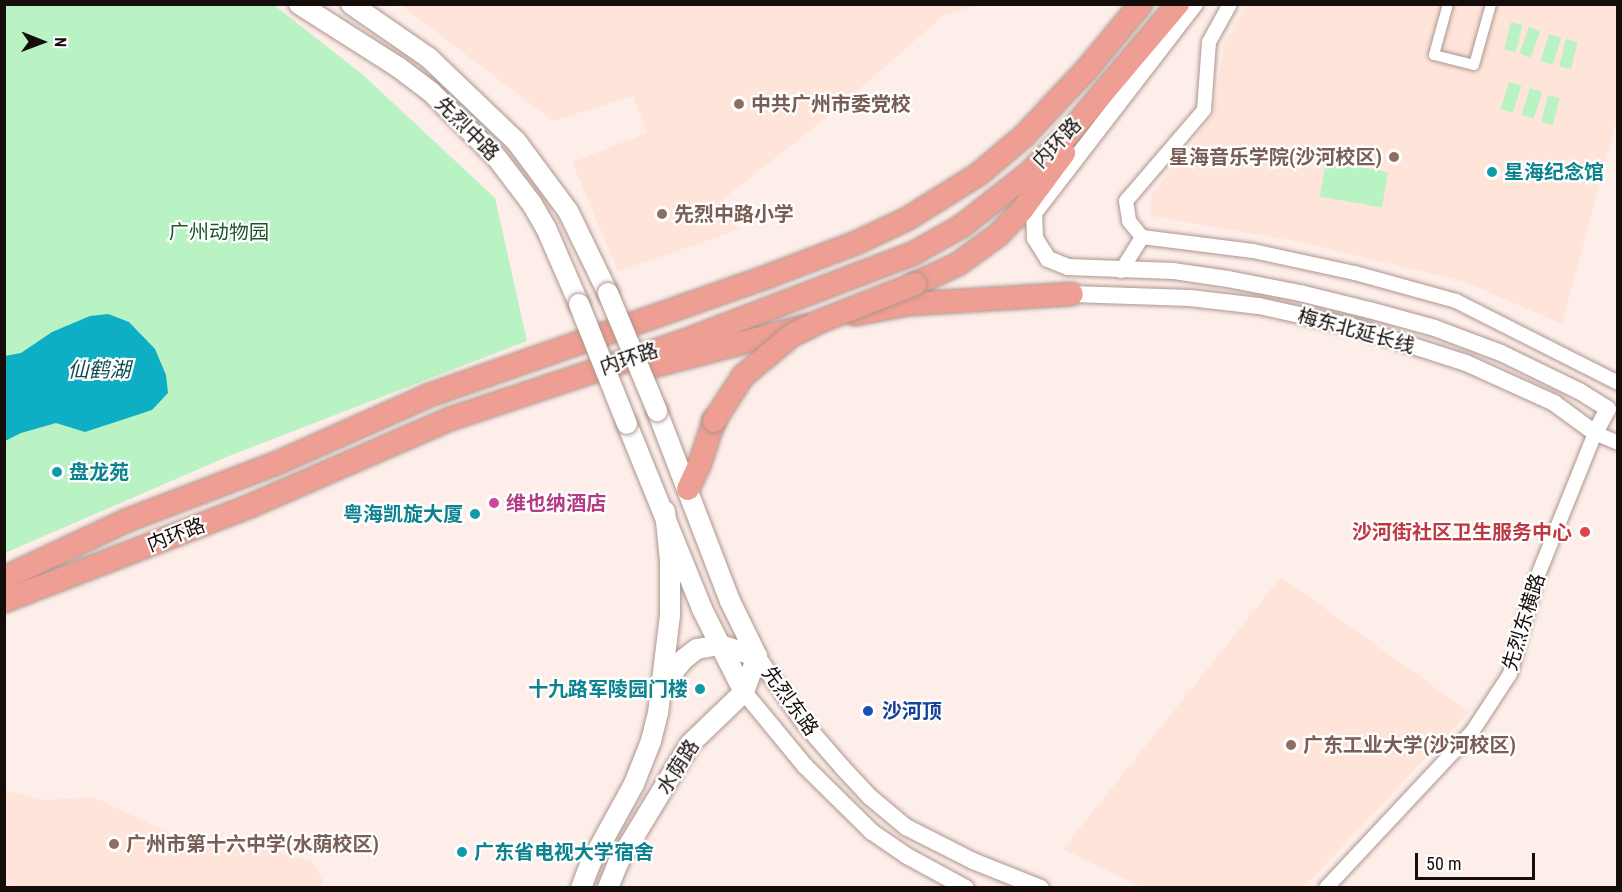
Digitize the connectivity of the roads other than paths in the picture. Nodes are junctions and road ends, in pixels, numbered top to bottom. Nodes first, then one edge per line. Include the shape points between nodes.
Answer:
1 (298, 4) edge
2 (351, 4) edge
3 (1141, 4) edge
4 (1178, 4) edge
5 (1195, 4) edge
6 (1230, 4) edge
7 (1448, 4) edge
8 (1491, 4) edge
9 (1140, 51) junction
10 (464, 88) junction
11 (448, 108) junction
12 (1142, 237) junction
13 (1121, 271) junction
14 (1072, 294) joint
15 (1617, 383) edge
16 (1613, 411) edge
17 (627, 424) joint
18 (1594, 434) junction
19 (1617, 443) edge
20 (384, 449) junction
21 (688, 489) junction
22 (665, 512) junction
23 (4, 578) edge
24 (4, 601) edge
25 (720, 645) junction
26 (758, 656) junction
27 (662, 686) junction
28 (744, 692) junction
29 (581, 888) edge
30 (609, 888) edge
31 (966, 888) edge
32 (1041, 888) edge
33 (1326, 888) edge

1 - 11 main road, 先烈中路 via 398,67
2 - 10 main road, 先烈东路 via 429,58
3 - 23 highway, 内环路 via 1024,136 979,174 907,219 779,272 430,395 275,464 128,520
4 - 9 highway, 内环路
5 - 13 street, 梅东北延长线 via 1034,213 1035,238 1048,259 1068,267
6 - 12 street via 1209,42 1204,110 1126,201 1129,221
7 - 8 street via 1434,55 1474,65
9 - 20 highway, 内环路 via 1048,154 1007,193 937,240 889,265 676,344 486,405
9 - 21 highway, bridge via 1022,210 998,235 941,272 792,335 743,376 714,421
10 - 11 main road
10 - 21 main road, 先烈东路, bridge via 516,141 553,187 580,232
11 - 17 main road, 先烈中路, bridge via 497,158 546,228
12 - 13 street
12 - 15 street via 1253,251 1355,273 1456,301
13 - 16 street, 梅东北延长线 via 1228,279 1424,325 1501,353
14 - 18 street, 梅东北延长线 via 1236,303 1354,327 1476,368 1554,403
14 - 20 highway via 870,310 546,395
16 - 18 street, 先烈东横路
17 - 22 main road, 先烈东路
18 - 19 street, 梅东北延长线
18 - 33 street, 先烈东横路 via 1536,580 1510,674 1472,732
20 - 24 highway, 内环路 via 250,506
21 - 26 main road, 先烈东路 via 730,601
22 - 25 main road, 先烈东路
22 - 27 main road, 水荫路 via 670,615
25 - 26 main road
25 - 27 main road via 689,654
25 - 28 main road, 先烈东路
26 - 28 main road, 水荫路
26 - 32 street, 先烈东路 via 803,722 870,797 906,827 973,861
27 - 29 main road, 水荫路 via 643,762
28 - 30 main road, 水荫路 via 690,744 618,863
28 - 31 street, 先烈东路 via 799,760 872,832

